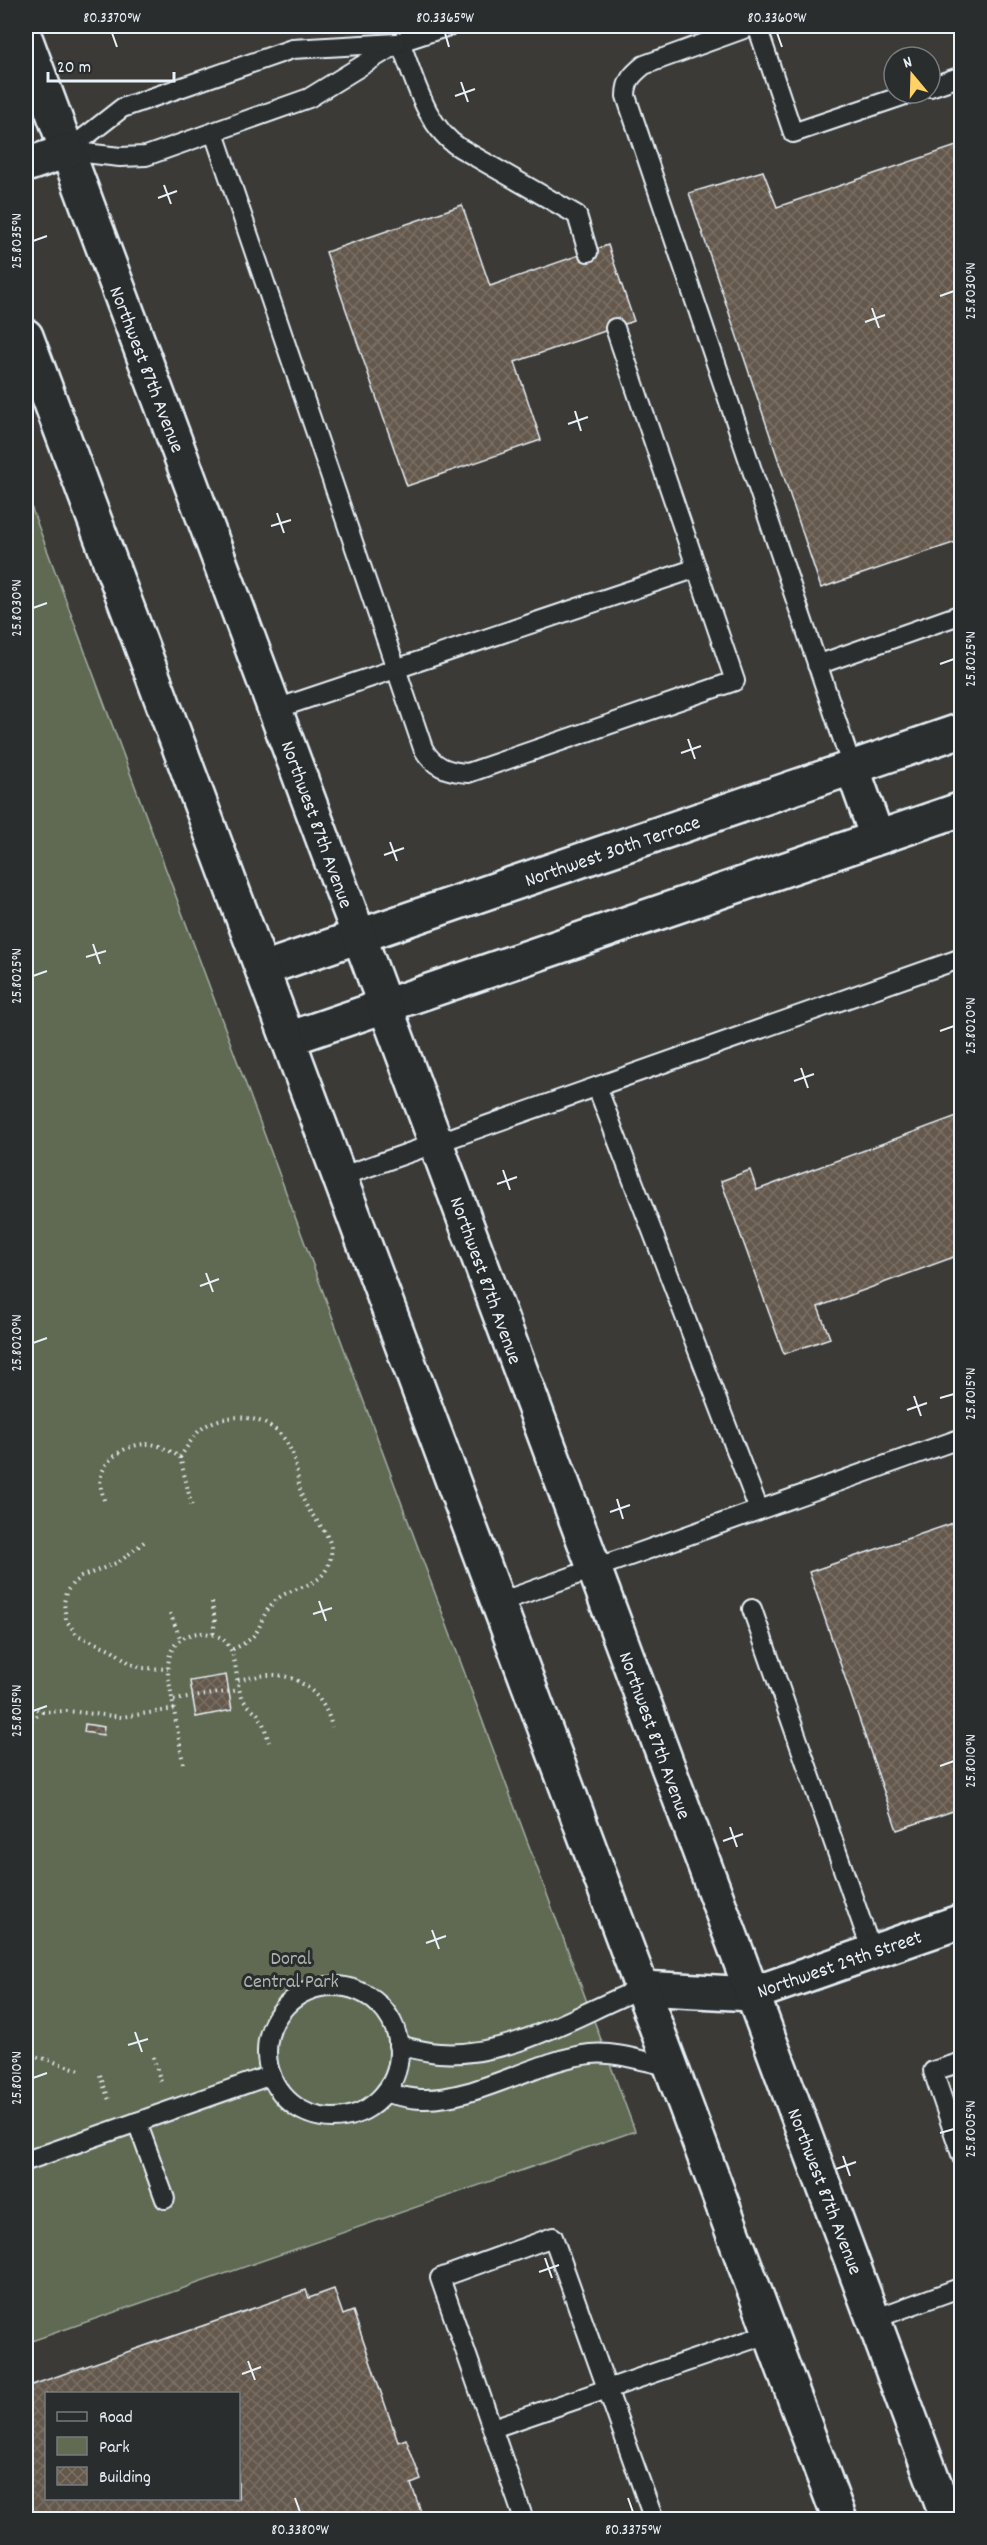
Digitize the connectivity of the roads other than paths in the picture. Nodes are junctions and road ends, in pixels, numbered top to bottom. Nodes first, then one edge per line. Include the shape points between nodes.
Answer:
1 (448, 26) edge
2 (754, 26) edge
3 (26, 40) edge
4 (400, 42) junction
5 (962, 76) edge
6 (942, 83) edge
7 (882, 103) edge
8 (214, 133) junction
9 (67, 151) junction
10 (26, 165) edge
11 (588, 252) dead end
12 (615, 328) dead end
13 (26, 336) edge
14 (697, 568) junction
15 (962, 614) edge
16 (817, 665) junction
17 (397, 669) junction
18 (276, 709) junction
19 (962, 730) edge
20 (852, 767) junction
21 (962, 809) edge
22 (877, 837) junction
23 (359, 936) junction
24 (962, 958) edge
25 (263, 969) junction
26 (385, 1005) junction
27 (288, 1039) junction
28 (597, 1087) junction
29 (436, 1142) junction
30 (340, 1177) junction
31 (962, 1438) edge
32 (759, 1510) junction
33 (595, 1568) junction
34 (497, 1603) junction
35 (752, 1610) dead end
36 (962, 1921) edge
37 (872, 1952) junction
38 (642, 1988) junction
39 (752, 1994) junction
40 (398, 2045) junction
41 (962, 2062) edge
42 (672, 2067) junction
43 (271, 2075) junction
44 (385, 2093) junction
45 (137, 2122) junction
46 (962, 2157) edge
47 (26, 2161) edge
48 (165, 2199) dead end
49 (962, 2287) edge
50 (874, 2319) junction
51 (771, 2333) junction
52 (608, 2390) junction
53 (493, 2428) junction
54 (524, 2520) edge
55 (654, 2520) edge
56 (840, 2520) edge
57 (948, 2520) edge

1 - 4 lane
2 - 7 lane via 793,133
2 - 16 lane via 644,65 631,75 626,86 629,111
3 - 9 main road, Northwest 87th Avenue
4 - 8 lane via 309,98
4 - 9 lane via 292,49 122,108
4 - 11 lane via 442,135 576,215
5 - 6 lane
8 - 9 lane via 146,156
8 - 17 lane
9 - 10 main road
9 - 18 main road, Northwest 87th Avenue
12 - 14 lane
13 - 25 main road
14 - 17 lane
14 - 17 lane via 735,681 468,773 445,769 427,756
15 - 16 lane
16 - 20 lane
17 - 18 lane
18 - 23 main road, Northwest 87th Avenue
19 - 20 main road, Northwest 30th Terrace
20 - 22 main road
20 - 23 main road, Northwest 30th Terrace
21 - 22 main road
22 - 26 main road
23 - 25 main road, Northwest 30th Terrace
23 - 26 main road, Northwest 87th Avenue
24 - 28 lane
25 - 27 main road
26 - 27 main road
26 - 29 main road, Northwest 87th Avenue
27 - 30 main road
28 - 29 lane
28 - 32 lane
29 - 30 lane
29 - 33 main road, Northwest 87th Avenue
30 - 34 main road
31 - 32 lane
32 - 33 lane
33 - 34 lane
33 - 39 main road, Northwest 87th Avenue
34 - 38 main road
35 - 37 lane
36 - 37 main road, Northwest 29th Street
37 - 39 main road, Northwest 29th Street
38 - 39 main road, Northwest 29th Street
38 - 40 lane via 501,2047 438,2053
38 - 42 main road
39 - 50 main road, Northwest 87th Avenue
40 - 43 lane via 386,2012 370,1997 349,1988 327,1986 306,1992 288,2004 274,2021 267,2042
40 - 44 lane via 396,2074
41 - 46 lane via 933,2071
42 - 44 lane via 594,2053 557,2061 449,2097 422,2100
42 - 51 main road
43 - 44 lane via 288,2102 328,2119 359,2113
43 - 45 lane
45 - 47 lane
45 - 48 lane
49 - 50 lane
50 - 57 main road, Northwest 87th Avenue
51 - 52 lane
51 - 56 main road
52 - 53 lane
52 - 53 lane via 553,2237 440,2278
52 - 55 lane
53 - 54 lane

